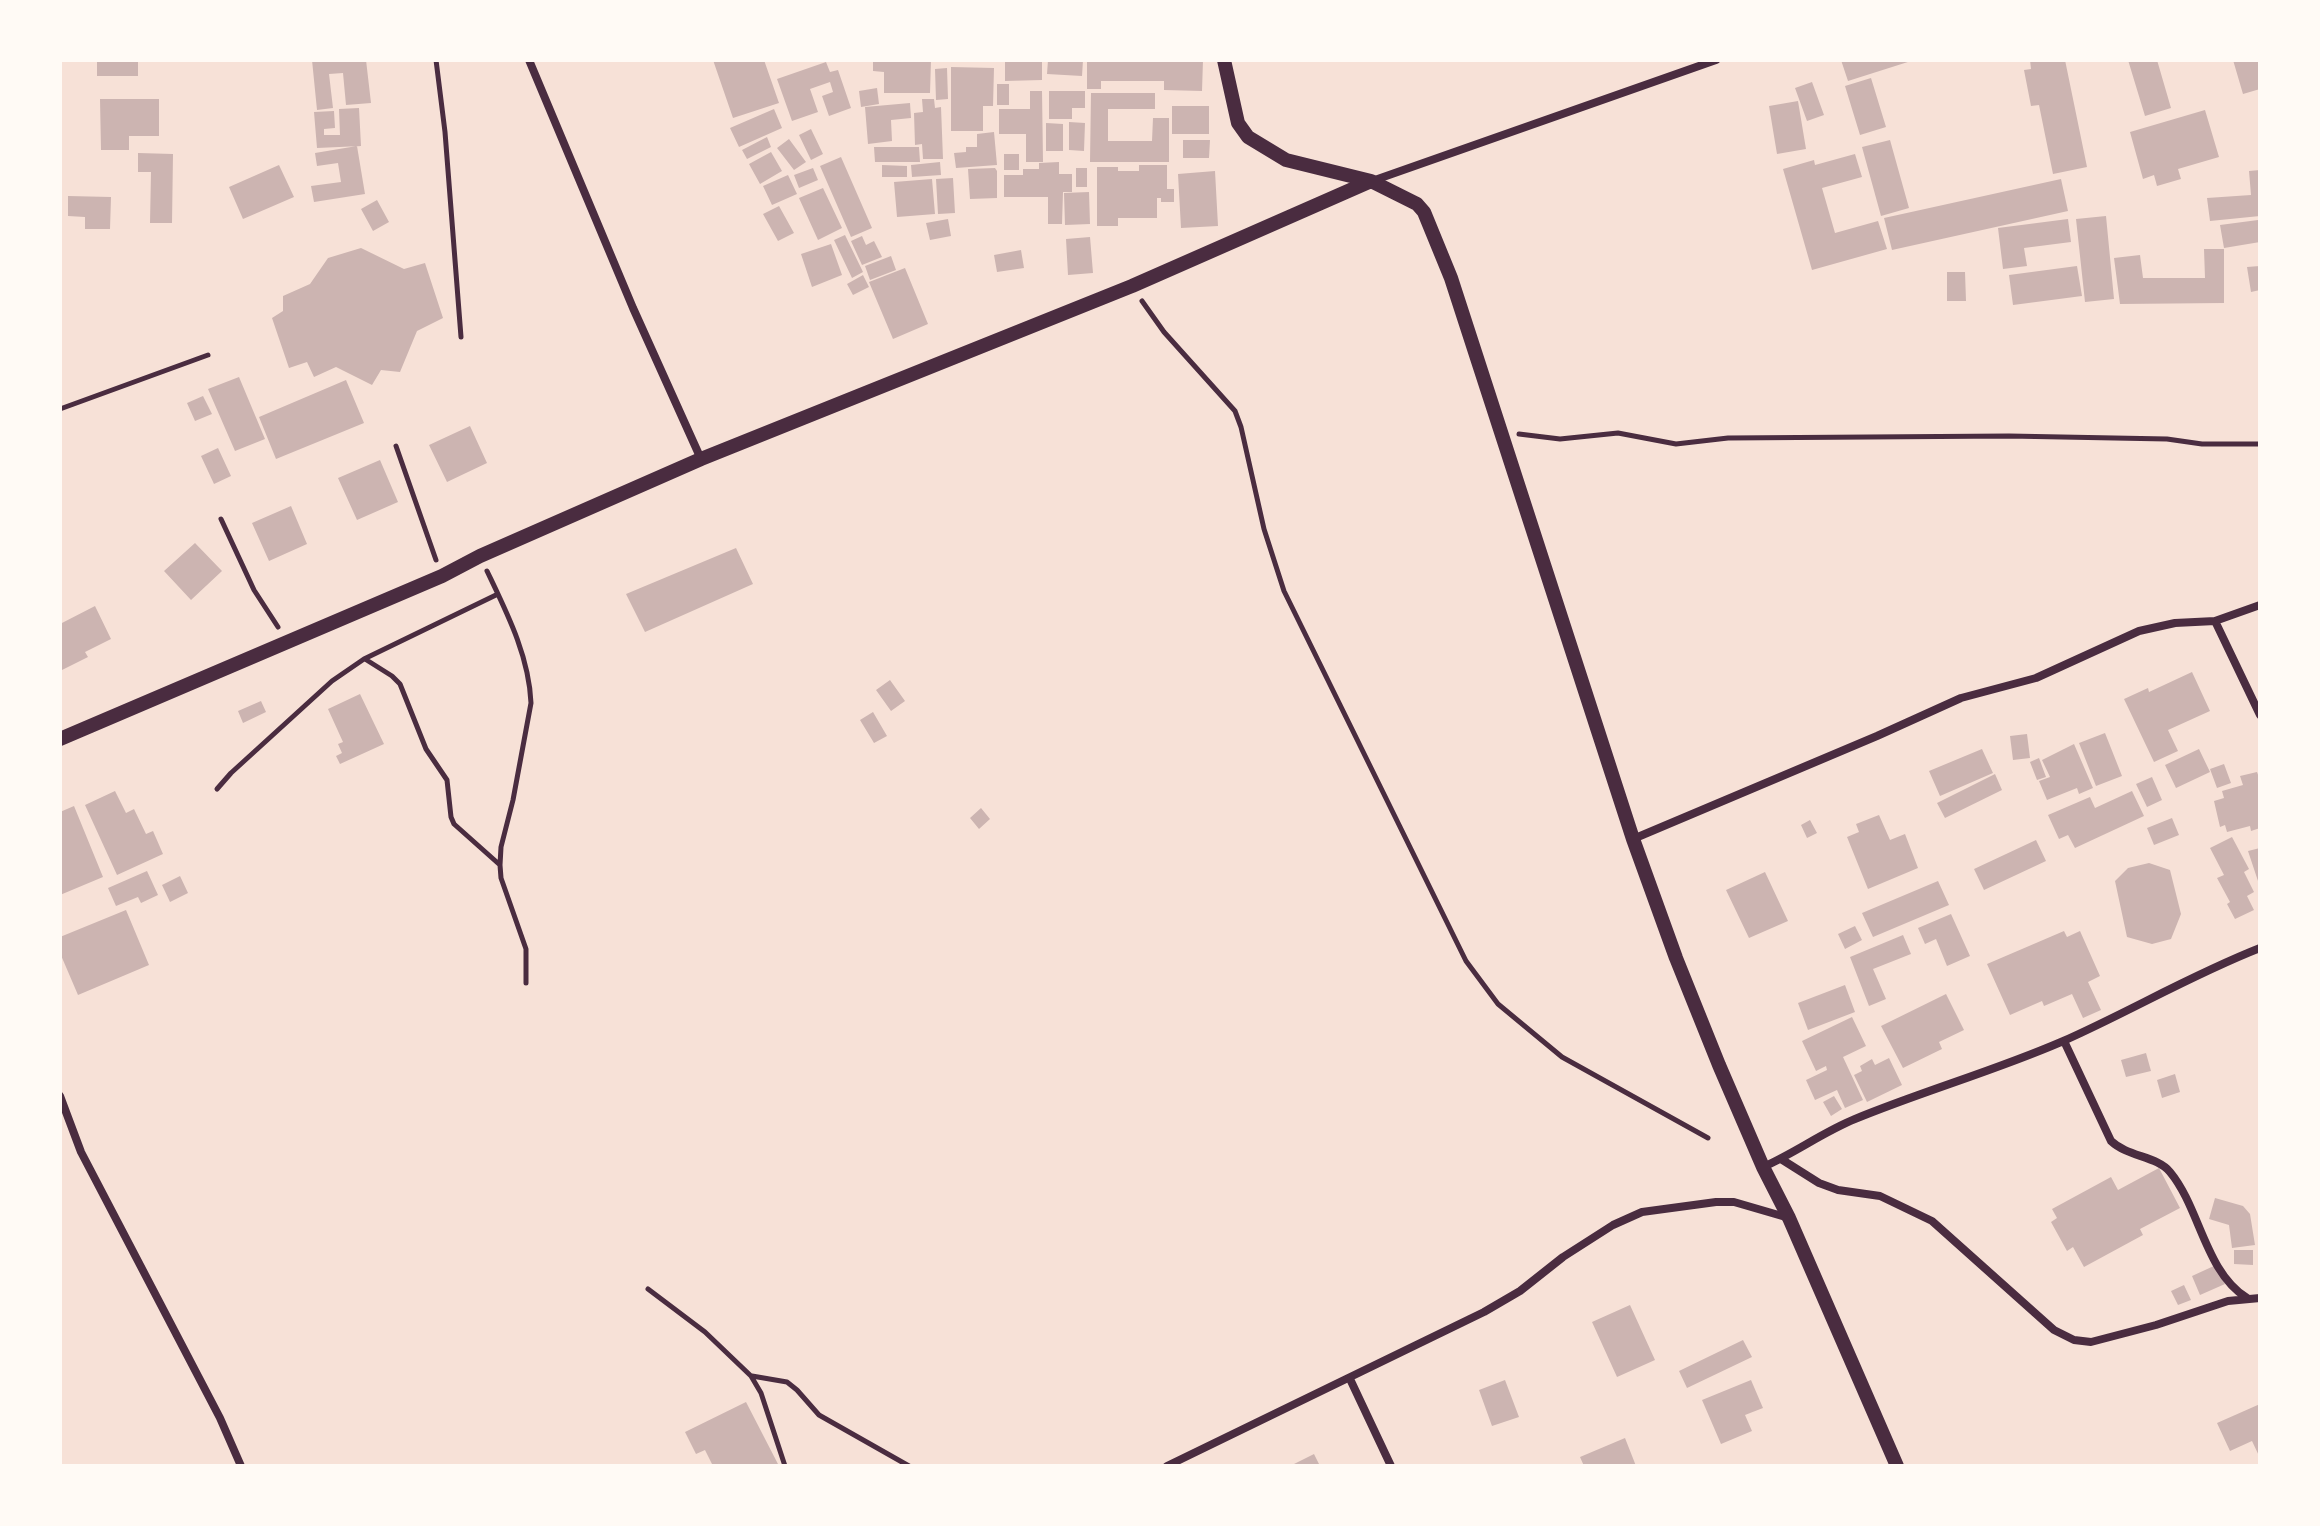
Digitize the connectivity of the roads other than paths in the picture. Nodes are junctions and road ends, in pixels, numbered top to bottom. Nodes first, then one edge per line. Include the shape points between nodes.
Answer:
1 (529, 60) edge
2 (1224, 60) edge
3 (1716, 60) edge
4 (1371, 181) junction
5 (701, 459) junction
6 (2260, 605) edge
7 (2215, 621) junction
8 (2260, 715) edge
9 (60, 739) edge
10 (1633, 839) junction
11 (2260, 948) edge
12 (2064, 1041) junction
13 (60, 1096) edge
14 (1781, 1159) junction
15 (1763, 1167) junction
16 (1789, 1218) junction
17 (2247, 1298) junction
18 (2260, 1298) edge
19 (1350, 1379) junction
20 (241, 1466) edge
21 (1167, 1466) edge
22 (1391, 1466) edge
23 (1897, 1466) edge

1 - 5 street
2 - 4 street via 1238,123 1248,137 1286,160
3 - 4 street
4 - 5 street via 1132,286
4 - 10 street via 1408,198 1424,212 1451,278
5 - 9 street
6 - 7 street
7 - 8 street
7 - 10 street via 2139,631 2036,678 1961,698
10 - 15 street
11 - 12 street
12 - 14 street via 1850,1121
12 - 17 street via 2111,1141 2166,1167 2230,1286
13 - 20 street via 81,1152
14 - 15 street
14 - 17 street via 1819,1183 1880,1196 1932,1221 2054,1330 2074,1340 2091,1342
15 - 16 street
16 - 19 street via 1734,1202 1642,1212 1613,1225 1484,1312
16 - 23 street
17 - 18 street
19 - 21 street
19 - 22 street

